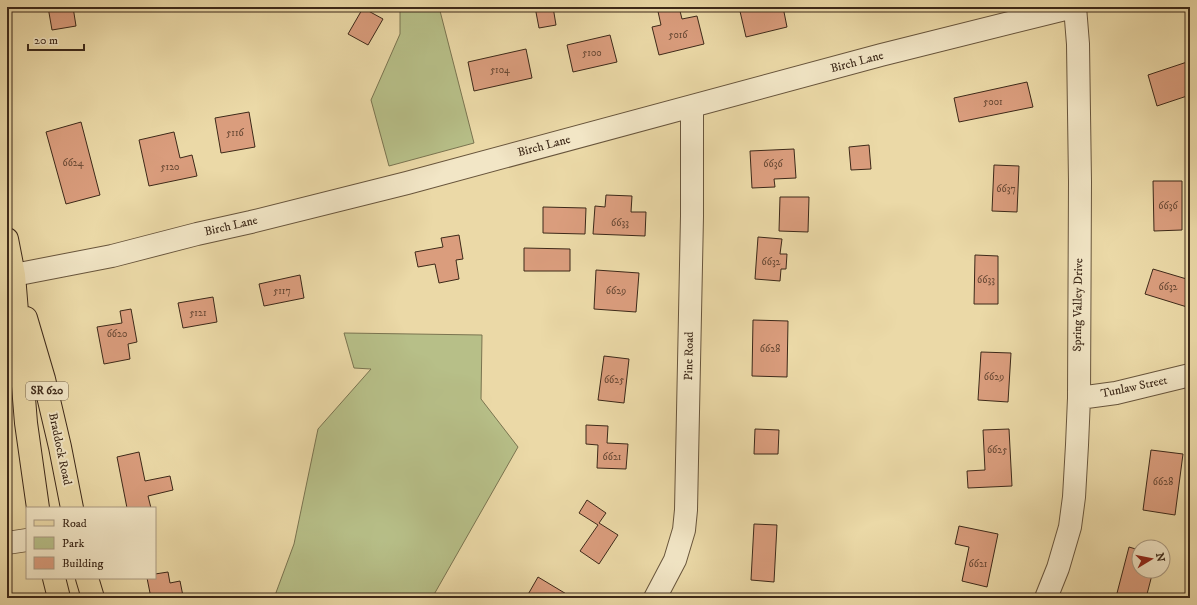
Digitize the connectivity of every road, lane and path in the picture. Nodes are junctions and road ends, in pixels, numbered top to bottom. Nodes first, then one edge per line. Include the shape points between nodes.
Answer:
1 (1074, 7) edge
2 (692, 107) junction
3 (7, 239) edge
4 (14, 275) junction
5 (1190, 375) edge
6 (1079, 398) junction
7 (38, 507) edge
8 (72, 507) edge
9 (26, 540) edge
10 (7, 543) edge
11 (54, 579) edge
12 (87, 579) edge
13 (59, 598) edge
14 (93, 598) edge
15 (655, 598) edge
16 (1046, 598) edge

1 - 2 street, Birch Lane via 881,55
1 - 6 street, Spring Valley Drive via 1078,44 1080,174
2 - 4 street, Birch Lane via 251,222 112,256
2 - 15 street, Pine Road via 686,510 684,530 675,560
3 - 4 main road, Braddock Road / SR 620
4 - 7 main road, Braddock Road / SR 620 via 26,423
4 - 8 main road, Braddock Road / SR 620 via 44,379
5 - 6 street, Tunlaw Street via 1116,393
6 - 16 street, Spring Valley Drive via 1070,527
9 - 10 street
11 - 13 main road
12 - 14 main road

